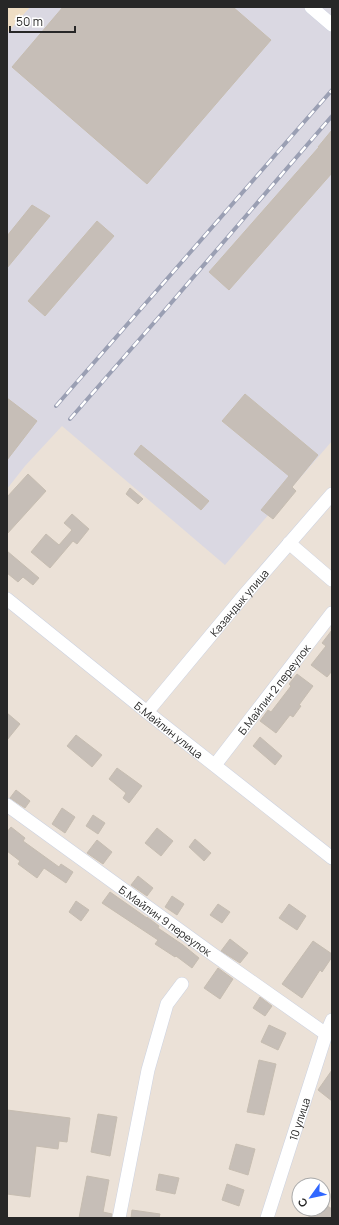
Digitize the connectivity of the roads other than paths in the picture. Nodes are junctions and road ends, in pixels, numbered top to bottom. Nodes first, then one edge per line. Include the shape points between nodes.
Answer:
1 (311, 7) edge
2 (332, 25) edge
3 (332, 494) edge
4 (289, 543) junction
5 (332, 580) edge
6 (7, 599) edge
7 (332, 613) edge
8 (147, 712) junction
9 (215, 765) junction
10 (7, 805) edge
11 (332, 858) edge
12 (182, 984) dead end
13 (332, 1020) edge
14 (326, 1034) junction
15 (118, 1218) edge
16 (267, 1218) edge

1 - 2 street
3 - 4 street, Казандык улица
4 - 5 street
4 - 8 street, Казандык улица
6 - 8 street, Б.Майлин улица
7 - 9 street, Б.Майлин 2 переулок
8 - 9 street, Б.Майлин улица
9 - 11 street, Б.Майлин улица
10 - 14 street, Б.Майлин 9 переулок
12 - 15 street via 167,1004 148,1070
13 - 14 street, 10 улица
14 - 16 street, 10 улица

